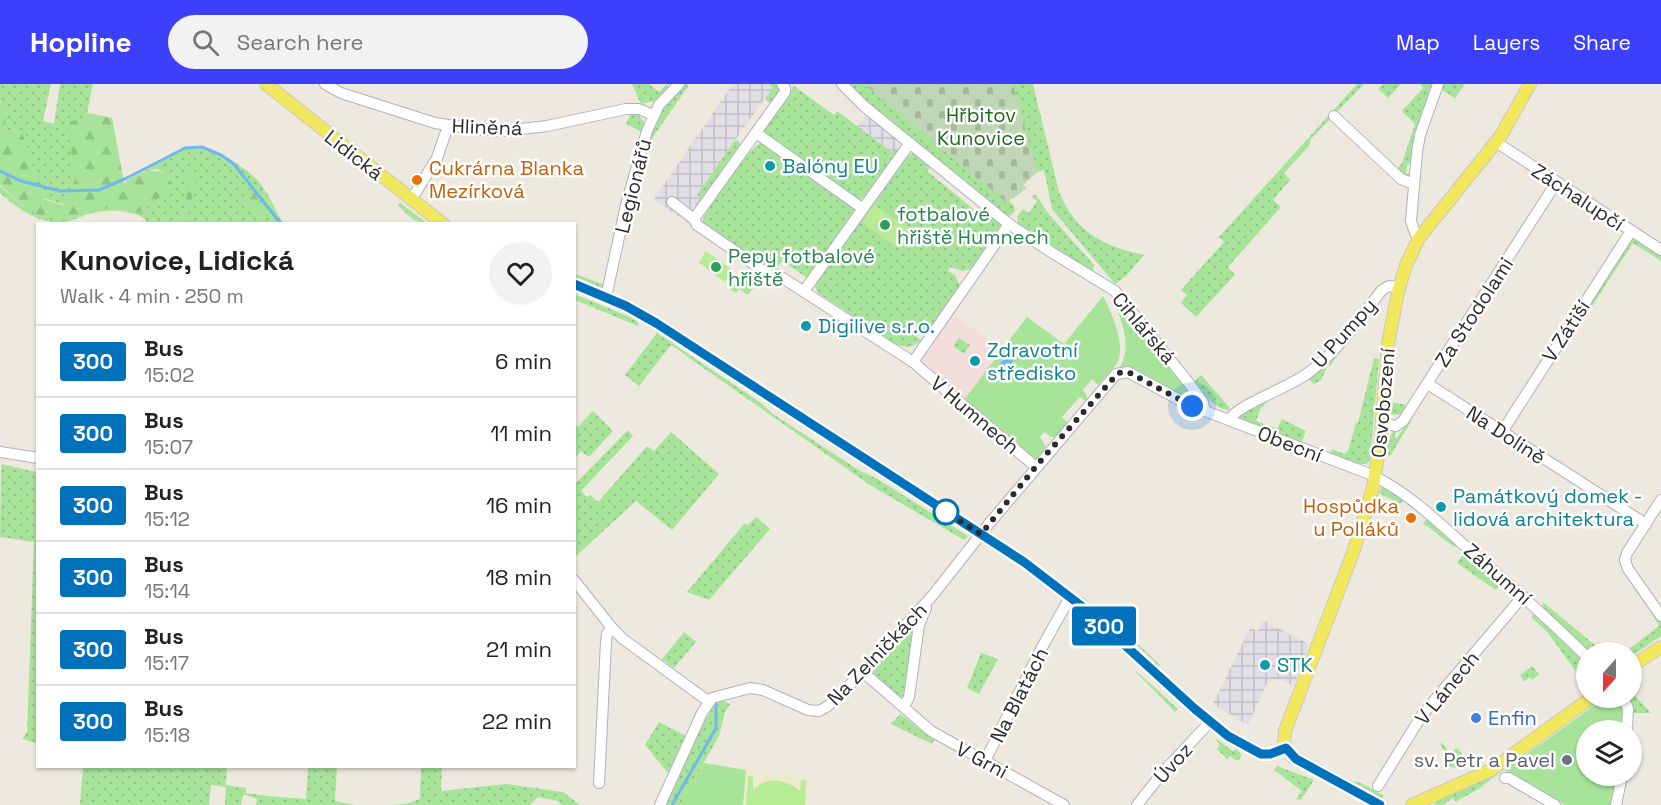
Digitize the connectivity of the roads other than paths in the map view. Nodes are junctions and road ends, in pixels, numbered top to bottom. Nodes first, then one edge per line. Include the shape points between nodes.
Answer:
1 (266, 84) edge
2 (325, 84) edge
3 (679, 84) edge
4 (782, 84) edge
5 (842, 84) edge
6 (1438, 84) edge
7 (1530, 84) edge
8 (653, 115) junction
9 (1334, 116) dead end
10 (448, 126) junction
11 (756, 134) junction
12 (1496, 142) junction
13 (910, 143) junction
14 (1556, 183) junction
15 (1414, 184) junction
16 (411, 200) junction
17 (672, 202) dead end
18 (862, 208) junction
19 (694, 219) junction
20 (440, 222) edge
21 (1009, 224) junction
22 (1630, 231) junction
23 (1419, 238) junction
24 (1661, 250) edge
25 (576, 285) edge
26 (1399, 286) junction
27 (804, 291) junction
28 (606, 297) junction
29 (913, 362) junction
30 (1428, 384) junction
31 (1205, 410) junction
32 (1229, 420) junction
33 (1382, 424) junction
34 (1502, 432) junction
35 (1063, 435) joint
36 (0, 452) edge
37 (36, 458) edge
38 (1036, 467) junction
39 (1375, 476) junction
40 (1661, 500) edge
41 (1646, 524) junction
42 (981, 534) junction
43 (576, 583) edge
44 (933, 595) junction
45 (1523, 596) junction
46 (1070, 597) junction
47 (1661, 616) edge
48 (612, 628) junction
49 (1576, 647) edge
50 (1661, 647) edge
51 (1642, 659) edge
52 (863, 672) junction
53 (714, 698) junction
54 (904, 707) junction
55 (1577, 708) edge
56 (1210, 722) junction
57 (1286, 748) junction
58 (985, 761) junction
59 (602, 777) dead end
60 (1505, 778) dead end
61 (1378, 786) dead end
62 (1620, 786) edge
63 (1436, 794) junction
64 (1365, 801) edge
65 (660, 805) edge
66 (1064, 805) edge
67 (1137, 805) edge
68 (1380, 805) edge
69 (1412, 805) edge
70 (1428, 805) edge
71 (1555, 805) edge
72 (1616, 805) edge

1 - 16 main road, Lidická
2 - 10 street, Hliněná via 341,93
3 - 8 street, Legionářů
4 - 11 street via 785,92
5 - 13 street, Cihlářská
6 - 15 street via 1418,143
7 - 12 main road, Osvobození
8 - 10 street, Hliněná via 635,109 613,111 556,125 505,131
8 - 28 street, Legionářů via 626,205
9 - 15 street via 1401,179
10 - 16 street via 437,158
11 - 18 street
11 - 19 street
12 - 14 street, Záchalupčí
12 - 23 main road, Osvobození
13 - 18 street
13 - 21 street, Cihlářská
14 - 22 street, Záchalupčí
14 - 30 street, Za Stodolami
15 - 23 street via 1411,221
16 - 20 main road, Lidická
17 - 19 street, V Humnech
18 - 27 street
19 - 27 street, V Humnech via 697,225 771,276 778,275
21 - 29 street, V Humnech
21 - 31 street, Cihlářská via 1120,295 1203,402
22 - 24 street, Záchalupčí
22 - 34 street, V Zátiší
23 - 26 main road, Osvobození
25 - 28 main road
26 - 32 street, U Pumpy via 1382,290 1347,336 1311,371 1290,386 1238,410
26 - 33 main road, Osvobození via 1387,352
27 - 29 street, V Humnech
28 - 42 main road via 656,323
29 - 38 street, V Humnech
30 - 33 street, Za Stodolami via 1402,423
30 - 34 street, Na Dolině
31 - 32 street, Obecní
31 - 35 street, Obecní via 1122,371
32 - 39 street, Obecní
33 - 39 main road, Osvobození
34 - 41 street, Na Dolině
35 - 38 street, Na Zelničkách
36 - 37 street
38 - 42 street, Na Zelničkách
39 - 45 street, Záhumní via 1416,504
39 - 57 main road, Osvobození via 1354,550 1289,718
40 - 41 street
41 - 47 street via 1626,554 1625,564
42 - 44 street, Na Zelničkách
42 - 46 main road
43 - 48 street
44 - 52 street, Na Zelničkách
44 - 54 street via 921,621
45 - 49 street, Záhumní
45 - 61 street, V Lánech via 1422,715
46 - 56 main road
46 - 58 street, Na Blatách
48 - 53 street via 636,649
48 - 59 street via 605,644
50 - 51 main road
52 - 53 street, Na Zelničkách via 819,711 757,688
52 - 54 street, V Grni
53 - 65 street
54 - 58 street, V Grni via 931,731
55 - 63 main road via 1491,770
56 - 57 main road via 1261,754
56 - 67 street, Úvoz
57 - 64 main road via 1296,759
58 - 66 street, V Grni
60 - 71 street
62 - 72 street
63 - 69 main road
63 - 70 street
64 - 68 main road

